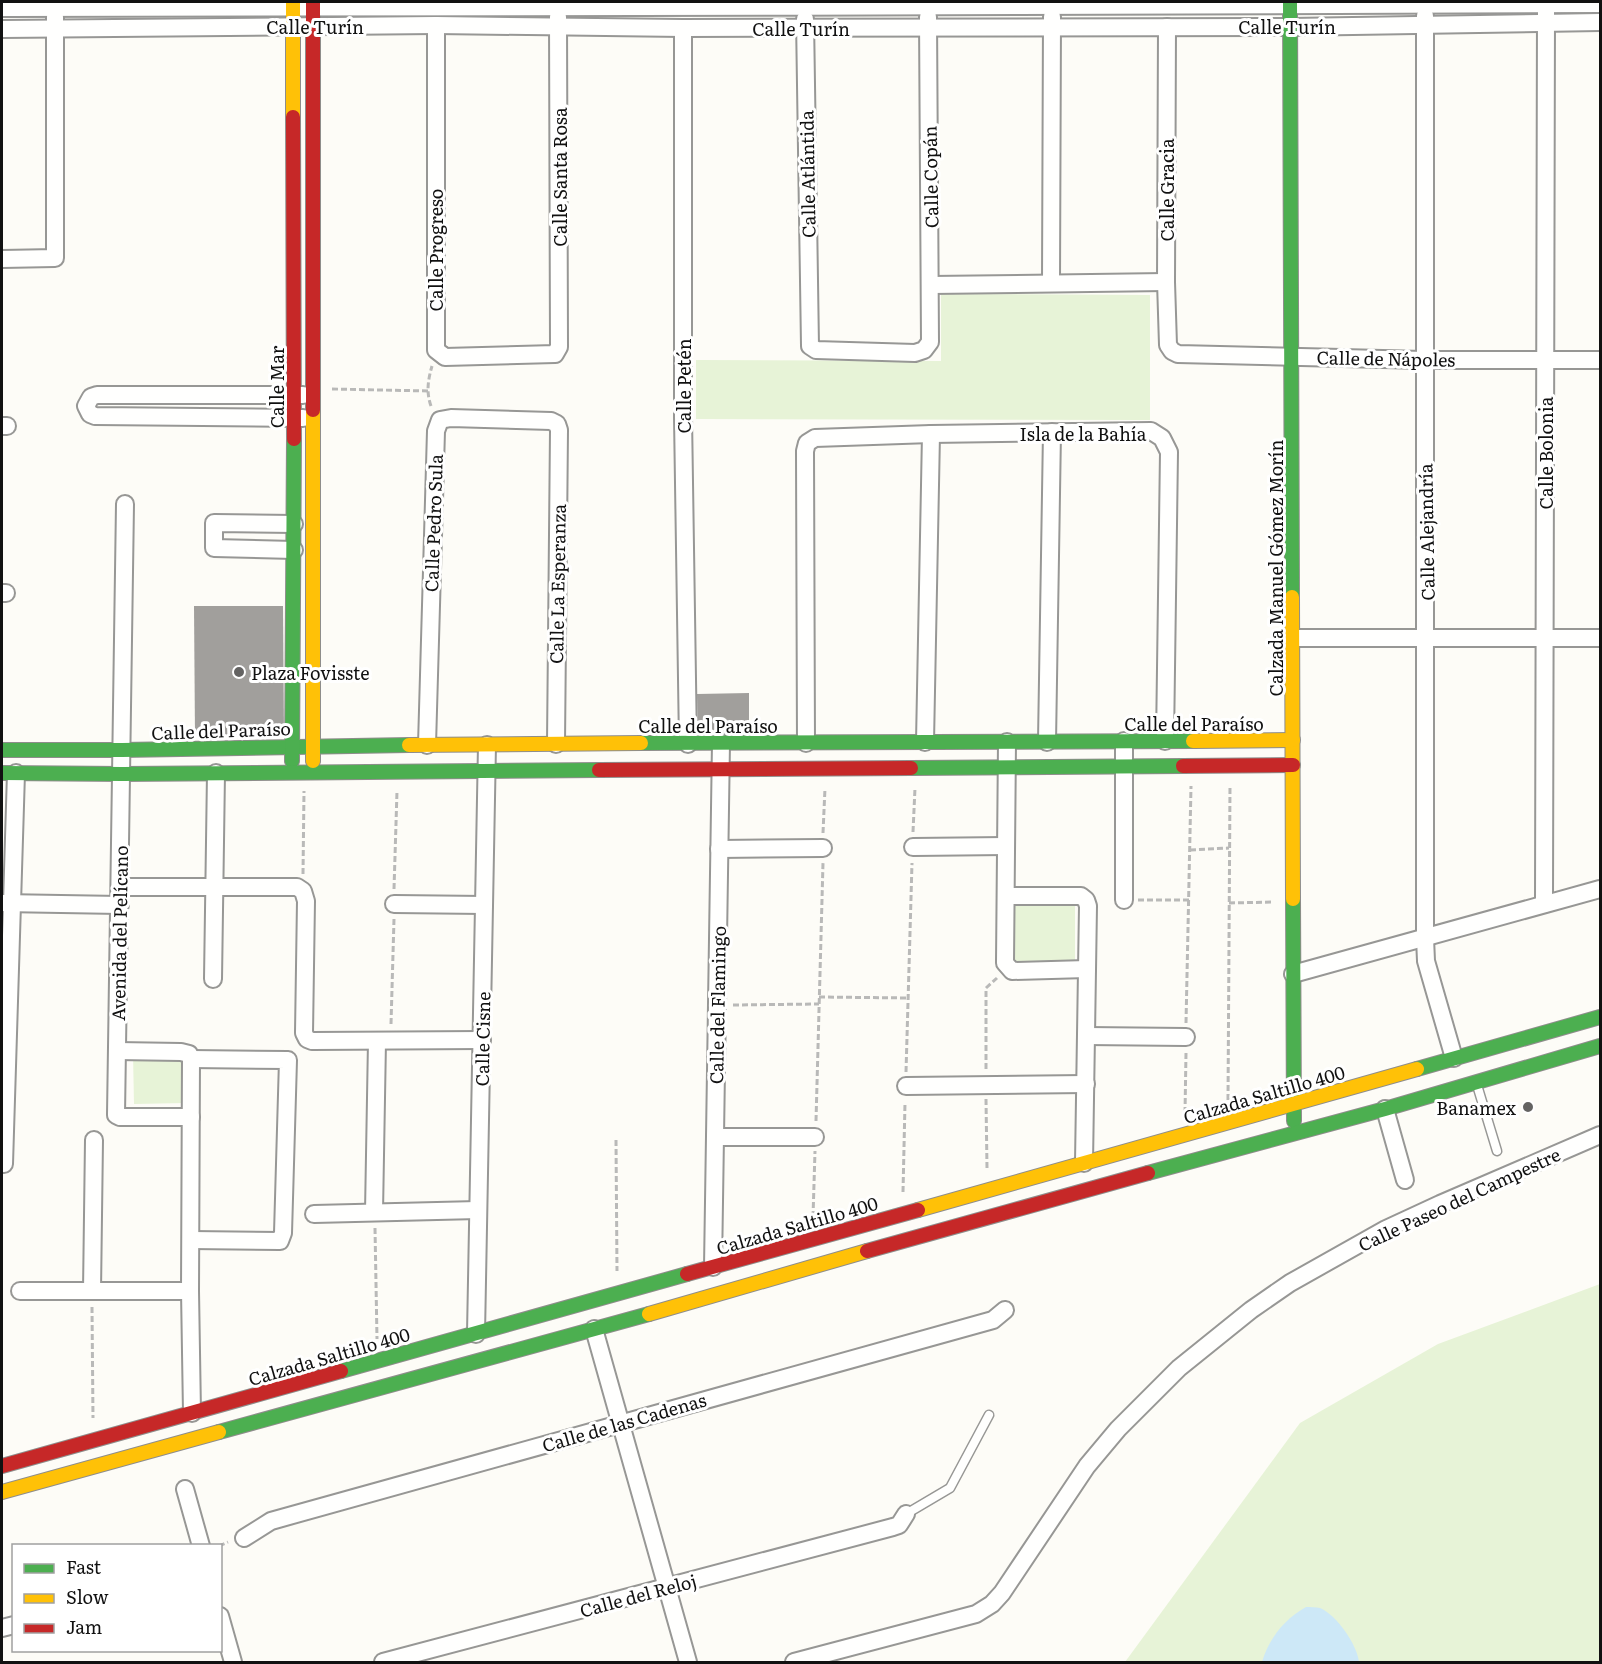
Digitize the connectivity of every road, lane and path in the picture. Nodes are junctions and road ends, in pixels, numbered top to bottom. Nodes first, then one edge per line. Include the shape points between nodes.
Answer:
1 (1425, 2) edge
2 (1290, 3) edge
3 (1546, 3) edge
4 (173, 4) edge
5 (293, 4) edge
6 (313, 4) edge
7 (805, 4) edge
8 (928, 4) edge
9 (1052, 4) edge
10 (1092, 4) edge
11 (1125, 4) edge
12 (1600, 4) edge
13 (54, 5) edge
14 (558, 5) edge
15 (2, 8) edge
16 (1546, 22) junction
17 (1600, 22) edge
18 (436, 25) junction
19 (1425, 25) junction
20 (294, 26) junction
21 (313, 26) junction
22 (559, 26) junction
23 (1052, 27) junction
24 (1093, 27) junction
25 (1126, 27) junction
26 (1167, 27) junction
27 (1290, 27) junction
28 (55, 28) junction
29 (173, 28) junction
30 (683, 28) junction
31 (805, 28) junction
32 (928, 28) junction
33 (2, 29) edge
34 (2, 259) edge
35 (1166, 282) junction
36 (1051, 283) junction
37 (931, 285) junction
38 (924, 350) joint
39 (1172, 351) joint
40 (439, 354) junction
41 (1292, 357) junction
42 (1424, 360) junction
43 (1545, 360) junction
44 (1600, 360) edge
45 (428, 391) junction
46 (313, 392) junction
47 (294, 395) junction
48 (294, 417) junction
49 (312, 418) junction
50 (440, 420) junction
51 (1052, 432) junction
52 (930, 434) junction
53 (125, 504) dead end
54 (294, 524) junction
55 (294, 549) junction
56 (1293, 638) junction
57 (1426, 638) junction
58 (1545, 638) junction
59 (1600, 638) edge
60 (1293, 740) junction
61 (1124, 741) junction
62 (1165, 741) junction
63 (925, 742) junction
64 (1007, 742) junction
65 (1047, 742) junction
66 (721, 743) junction
67 (806, 743) junction
68 (488, 744) junction
69 (556, 744) junction
70 (688, 744) junction
71 (292, 745) junction
72 (313, 745) junction
73 (427, 745) junction
74 (2, 750) edge
75 (122, 750) junction
76 (1293, 765) junction
77 (1125, 766) junction
78 (1191, 766) junction
79 (1230, 766) junction
80 (1007, 767) junction
81 (825, 768) junction
82 (915, 768) junction
83 (720, 769) junction
84 (487, 771) junction
85 (313, 772) junction
86 (9, 773) edge
87 (216, 773) junction
88 (292, 773) junction
89 (122, 774) junction
90 (1006, 846) junction
91 (913, 847) junction
92 (823, 848) junction
93 (1229, 848) junction
94 (719, 849) junction
95 (1190, 850) junction
96 (120, 887) junction
97 (214, 887) junction
98 (1600, 889) edge
99 (303, 891) junction
100 (1006, 896) junction
101 (1124, 900) dead end
102 (1293, 902) junction
103 (1229, 903) junction
104 (7, 904) edge
105 (394, 904) dead end
106 (1544, 904) junction
107 (120, 905) junction
108 (484, 905) junction
109 (1425, 938) junction
110 (1087, 969) junction
111 (1293, 974) junction
112 (213, 979) dead end
113 (819, 997) junction
114 (909, 999) junction
115 (819, 1004) junction
116 (717, 1005) junction
117 (1600, 1017) edge
118 (1086, 1036) junction
119 (1186, 1037) junction
120 (482, 1040) junction
121 (377, 1041) junction
122 (1600, 1046) edge
123 (117, 1051) junction
124 (190, 1057) junction
125 (1454, 1058) junction
126 (1476, 1082) junction
127 (1086, 1084) junction
128 (906, 1086) junction
129 (1293, 1105) junction
130 (1385, 1109) junction
131 (191, 1117) junction
132 (3, 1123) edge
133 (1228, 1123) junction
134 (1294, 1134) junction
135 (1600, 1135) edge
136 (1185, 1136) junction
137 (715, 1137) junction
138 (815, 1137) junction
139 (94, 1140) dead end
140 (616, 1140) dead end
141 (1497, 1151) dead end
142 (1084, 1163) junction
143 (4, 1164) dead end
144 (1405, 1180) dead end
145 (478, 1210) junction
146 (374, 1212) junction
147 (314, 1214) dead end
148 (902, 1214) junction
149 (813, 1239) junction
150 (190, 1240) junction
151 (713, 1267) junction
152 (21, 1291) dead end
153 (92, 1291) junction
154 (190, 1291) junction
155 (617, 1294) junction
156 (1005, 1310) dead end
157 (594, 1329) junction
158 (476, 1334) junction
159 (377, 1361) junction
160 (192, 1413) junction
161 (989, 1415) dead end
162 (620, 1423) junction
163 (93, 1440) junction
164 (2, 1466) edge
165 (185, 1489) dead end
166 (2, 1492) edge
167 (906, 1514) joint
168 (244, 1538) dead end
169 (201, 1544) edge
170 (667, 1588) junction
171 (222, 1623) edge
172 (233, 1662) edge
173 (383, 1662) edge
174 (688, 1662) edge
175 (794, 1662) edge

1 - 2 street, Calle Turín
1 - 3 street, Calle Turín
1 - 19 street, Calle Alejandría
2 - 11 street, Calle Turín
2 - 27 street, Calzada Manuel Gómez Morín
3 - 12 street, Calle Turín
3 - 16 street, Calle Bolonia
4 - 5 street, Calle Turín
4 - 13 street, Calle Turín
4 - 29 street
5 - 6 street, Calle Turín
5 - 20 street, Calle Mar
6 - 14 street, Calle Turín
6 - 21 street, Calle Mar
7 - 8 street, Calle Turín
7 - 14 street, Calle Turín
7 - 31 street, Calle Atlántida
8 - 9 street, Calle Turín
8 - 32 street, Calle Copán
9 - 10 street, Calle Turín
9 - 23 street
10 - 11 street, Calle Turín
10 - 24 lane
11 - 25 lane
13 - 15 street, Calle Turín
13 - 28 street
14 - 22 street, Calle Santa Rosa
16 - 17 street, Calle Turín
16 - 19 street, Calle Turín
16 - 43 street, Calle Bolonia
18 - 21 street, Calle Turín
18 - 22 street, Calle Turín
18 - 40 street, Calle Progreso via 435,344
19 - 27 street, Calle Turín
19 - 42 street, Calle Alejandría
20 - 21 street, Calle Turín
20 - 29 street, Calle Turín
20 - 47 street, Calle Mar
21 - 46 street, Calle Mar
22 - 30 street, Calle Turín
22 - 40 street, Calle Santa Rosa via 557,351 445,357
23 - 24 street, Calle Turín
23 - 32 street, Calle Turín
23 - 36 street
24 - 25 street, Calle Turín
25 - 26 street, Calle Turín
26 - 27 street, Calle Turín
26 - 35 street, Calle Gracia
27 - 41 street, Calzada Manuel Gómez Morín
28 - 29 street, Calle Turín
28 - 33 street, Calle Turín
28 - 34 street via 55,258
30 - 31 street, Calle Turín
30 - 70 street, Calle Petén
31 - 32 street, Calle Turín
31 - 38 street, Calle Atlántida via 810,346 827,351
32 - 37 street, Calle Copán
35 - 36 street
35 - 39 street, Calle Gracia via 1168,345
36 - 37 street
37 - 38 street, Calle Copán via 930,342
39 - 41 street, Calle de Nápoles
40 - 45 path via 428,378
41 - 42 street, Calle de Nápoles
41 - 56 street, Calzada Manuel Gómez Morín
42 - 43 street, Calle de Nápoles
42 - 57 street, Calle Alejandría
43 - 44 street, Calle de Nápoles
43 - 58 street, Calle Bolonia
45 - 46 path
45 - 50 path
46 - 47 street
46 - 49 street, Calle Mar
47 - 48 street, Calle Mar
47 - 48 street via 97,395 86,406 95,416
48 - 49 street
48 - 54 street, Calle Mar
49 - 72 street, Calle Mar
50 - 69 street, Calle La Esperanza via 557,424
50 - 73 street, Calle Pedro Sula via 436,431
51 - 52 street, Isla de la Bahía
51 - 62 street, Isla de la Bahía via 1151,430 1162,438 1169,452
51 - 65 street
52 - 63 street
52 - 67 street, Isla de la Bahía via 815,438 807,443
53 - 75 street, Avenida del Pelícano
54 - 55 street, Calle Mar
54 - 55 street via 214,523 214,548
55 - 71 street, Calle Mar
56 - 57 street
56 - 60 street, Calzada Manuel Gómez Morín
57 - 58 street
57 - 109 street, Calle Alejandría
58 - 59 street
58 - 106 street, Calle Bolonia
60 - 62 street, Calle del Paraíso
60 - 76 street, Calzada Manuel Gómez Morín
61 - 62 street, Calle del Paraíso
61 - 65 street, Calle del Paraíso
61 - 77 street
63 - 64 street, Calle del Paraíso
63 - 67 street, Calle del Paraíso
64 - 65 street, Calle del Paraíso
64 - 80 street
66 - 67 street, Calle del Paraíso
66 - 70 street, Calle del Paraíso
66 - 83 street, Calle del Flamingo
68 - 69 street, Calle del Paraíso
68 - 73 street, Calle del Paraíso
68 - 84 street, Calle Cisne
69 - 70 street, Calle del Paraíso
71 - 72 street, Calle del Paraíso
71 - 75 street, Calle del Paraíso
71 - 88 street, Calle Mar
72 - 73 street, Calle del Paraíso
72 - 85 street, Calle Mar
74 - 75 street, Calle del Paraíso
75 - 89 street, Avenida del Pelícano
76 - 79 street
76 - 102 street, Calzada Manuel Gómez Morín
77 - 78 street
77 - 80 street
77 - 101 street
78 - 79 street
78 - 95 path
79 - 93 path
80 - 82 street
80 - 90 street
81 - 82 street
81 - 83 street
81 - 92 path
82 - 91 path
83 - 84 street
83 - 94 street, Calle del Flamingo
84 - 85 street
84 - 108 street, Calle Cisne
85 - 88 street
86 - 89 street
86 - 104 street
87 - 88 street
87 - 89 street
87 - 97 street
88 - 99 path via 304,787
89 - 96 street, Avenida del Pelícano
90 - 91 street
90 - 100 street
91 - 114 path
92 - 94 street
92 - 113 path
93 - 95 path
93 - 103 path
94 - 116 street, Calle del Flamingo
95 - 119 path
96 - 97 street
96 - 107 street, Avenida del Pelícano
97 - 99 street via 297,887
97 - 112 street
98 - 106 street
99 - 121 street via 304,1033 312,1041
100 - 110 street via 1081,896 1086,900
100 - 110 street via 1005,963 1012,971
102 - 103 path
102 - 111 street, Calzada Manuel Gómez Morín
103 - 133 path
104 - 107 street
104 - 132 street
105 - 108 street
106 - 109 street
107 - 123 street, Avenida del Pelícano
108 - 120 street, Calle Cisne
109 - 111 street
109 - 125 street, Calle Alejandría via 1426,961
110 - 118 street
111 - 129 street, Calzada Manuel Gómez Morín
113 - 114 path
113 - 115 path
114 - 128 path
115 - 116 path
115 - 138 path
116 - 137 street, Calle del Flamingo
117 - 125 street, Calzada Saltillo 400
118 - 119 street
118 - 127 street
119 - 136 path
120 - 121 street
120 - 145 street, Calle Cisne
121 - 146 street
122 - 126 street
123 - 124 street
123 - 131 street, Avenida del Pelícano via 116,1115
124 - 131 street
124 - 150 street via 288,1060 280,1240
125 - 129 street, Calzada Saltillo 400
126 - 130 street
126 - 141 lane
127 - 128 street
127 - 142 street
128 - 148 path
129 - 133 street, Calzada Saltillo 400
129 - 134 street, Calzada Manuel Gómez Morín
130 - 134 street
130 - 144 street
131 - 150 street
132 - 143 street
133 - 136 street, Calzada Saltillo 400
134 - 157 street
135 - 175 street, Calle Paseo del Campestre via 1386,1229 1290,1283 1251,1310 1179,1368 1118,1429 1087,1466 992,1604 976,1614
136 - 142 street, Calzada Saltillo 400
137 - 138 street
137 - 151 street, Calle del Flamingo
138 - 149 path
139 - 153 street
140 - 155 path
142 - 148 street, Calzada Saltillo 400
145 - 146 street
145 - 158 street, Calle Cisne
146 - 147 street
146 - 159 path
148 - 149 street, Calzada Saltillo 400
149 - 151 street, Calzada Saltillo 400
150 - 154 street
151 - 155 street, Calzada Saltillo 400
152 - 153 street
153 - 154 street
153 - 163 path
154 - 160 street
155 - 158 street, Calzada Saltillo 400
156 - 162 street, Calle de las Cadenas via 993,1320
157 - 162 street
157 - 166 street
158 - 159 street, Calzada Saltillo 400
159 - 160 street, Calzada Saltillo 400
160 - 163 street, Calzada Saltillo 400
161 - 167 lane via 950,1488
162 - 168 street, Calle de las Cadenas via 271,1521
162 - 170 street
163 - 164 street, Calzada Saltillo 400
165 - 169 street
167 - 170 street, Calle del Reloj via 893,1527
170 - 173 street, Calle del Reloj
170 - 174 street
171 - 172 street

